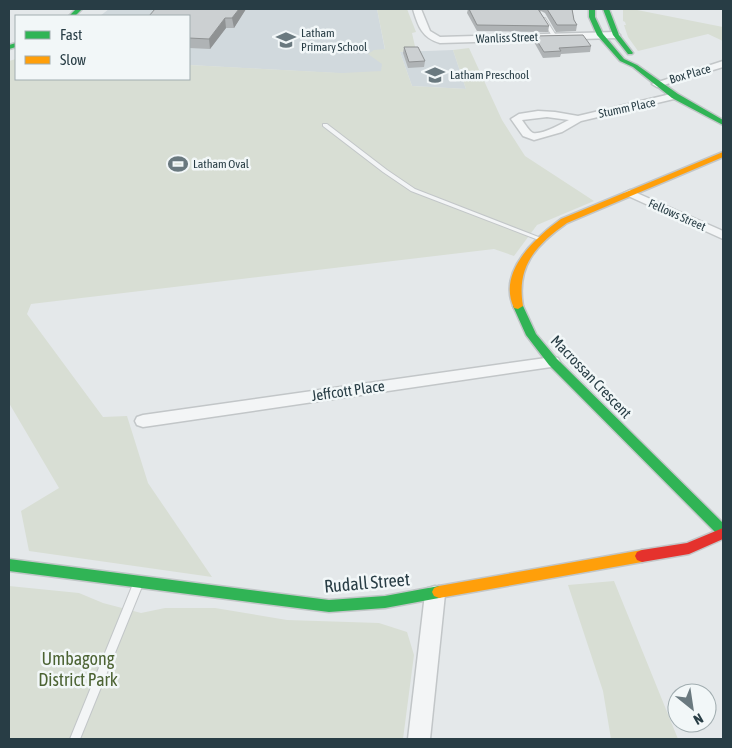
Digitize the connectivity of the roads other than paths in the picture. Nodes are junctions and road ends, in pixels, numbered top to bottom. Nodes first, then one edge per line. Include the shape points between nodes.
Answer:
1 (417, 9) edge
2 (592, 9) edge
3 (606, 9) edge
4 (541, 14) edge
5 (600, 35) junction
6 (616, 35) junction
7 (555, 37) junction
8 (723, 64) edge
9 (635, 66) junction
10 (657, 84) junction
11 (675, 96) junction
12 (578, 119) junction
13 (723, 123) edge
14 (325, 124) dead end
15 (723, 154) edge
16 (630, 193) junction
17 (723, 236) edge
18 (538, 238) junction
19 (553, 362) junction
20 (143, 421) dead end
21 (723, 532) edge
22 (9, 565) edge
23 (139, 582) junction
24 (435, 594) junction
25 (75, 739) edge
26 (419, 739) edge

1 - 7 street, Wanliss Street via 426,33 437,40
2 - 5 street
3 - 6 street
4 - 7 lane
5 - 6 street, Wanliss Street
5 - 7 street, Wanliss Street
5 - 9 street via 622,60
6 - 9 street via 635,59
8 - 10 street, Box Place
9 - 10 street
10 - 11 street
11 - 12 street, Stumm Place
11 - 13 street
12 - 12 street, Stumm Place via 558,130 534,137 527,134 516,119 543,115 566,115
14 - 18 lane via 414,190
15 - 16 street, Macrossan Crescent
16 - 17 street, Fellows Street
16 - 18 street, Macrossan Crescent via 564,221
18 - 19 street, Macrossan Crescent via 520,266 516,288 524,324
19 - 20 street, Jeffcott Place
19 - 21 street, Macrossan Crescent
21 - 24 street, Rudall Street via 689,548
22 - 23 street, Rudall Street
23 - 24 street, Rudall Street via 328,606
23 - 25 lane
24 - 26 street

